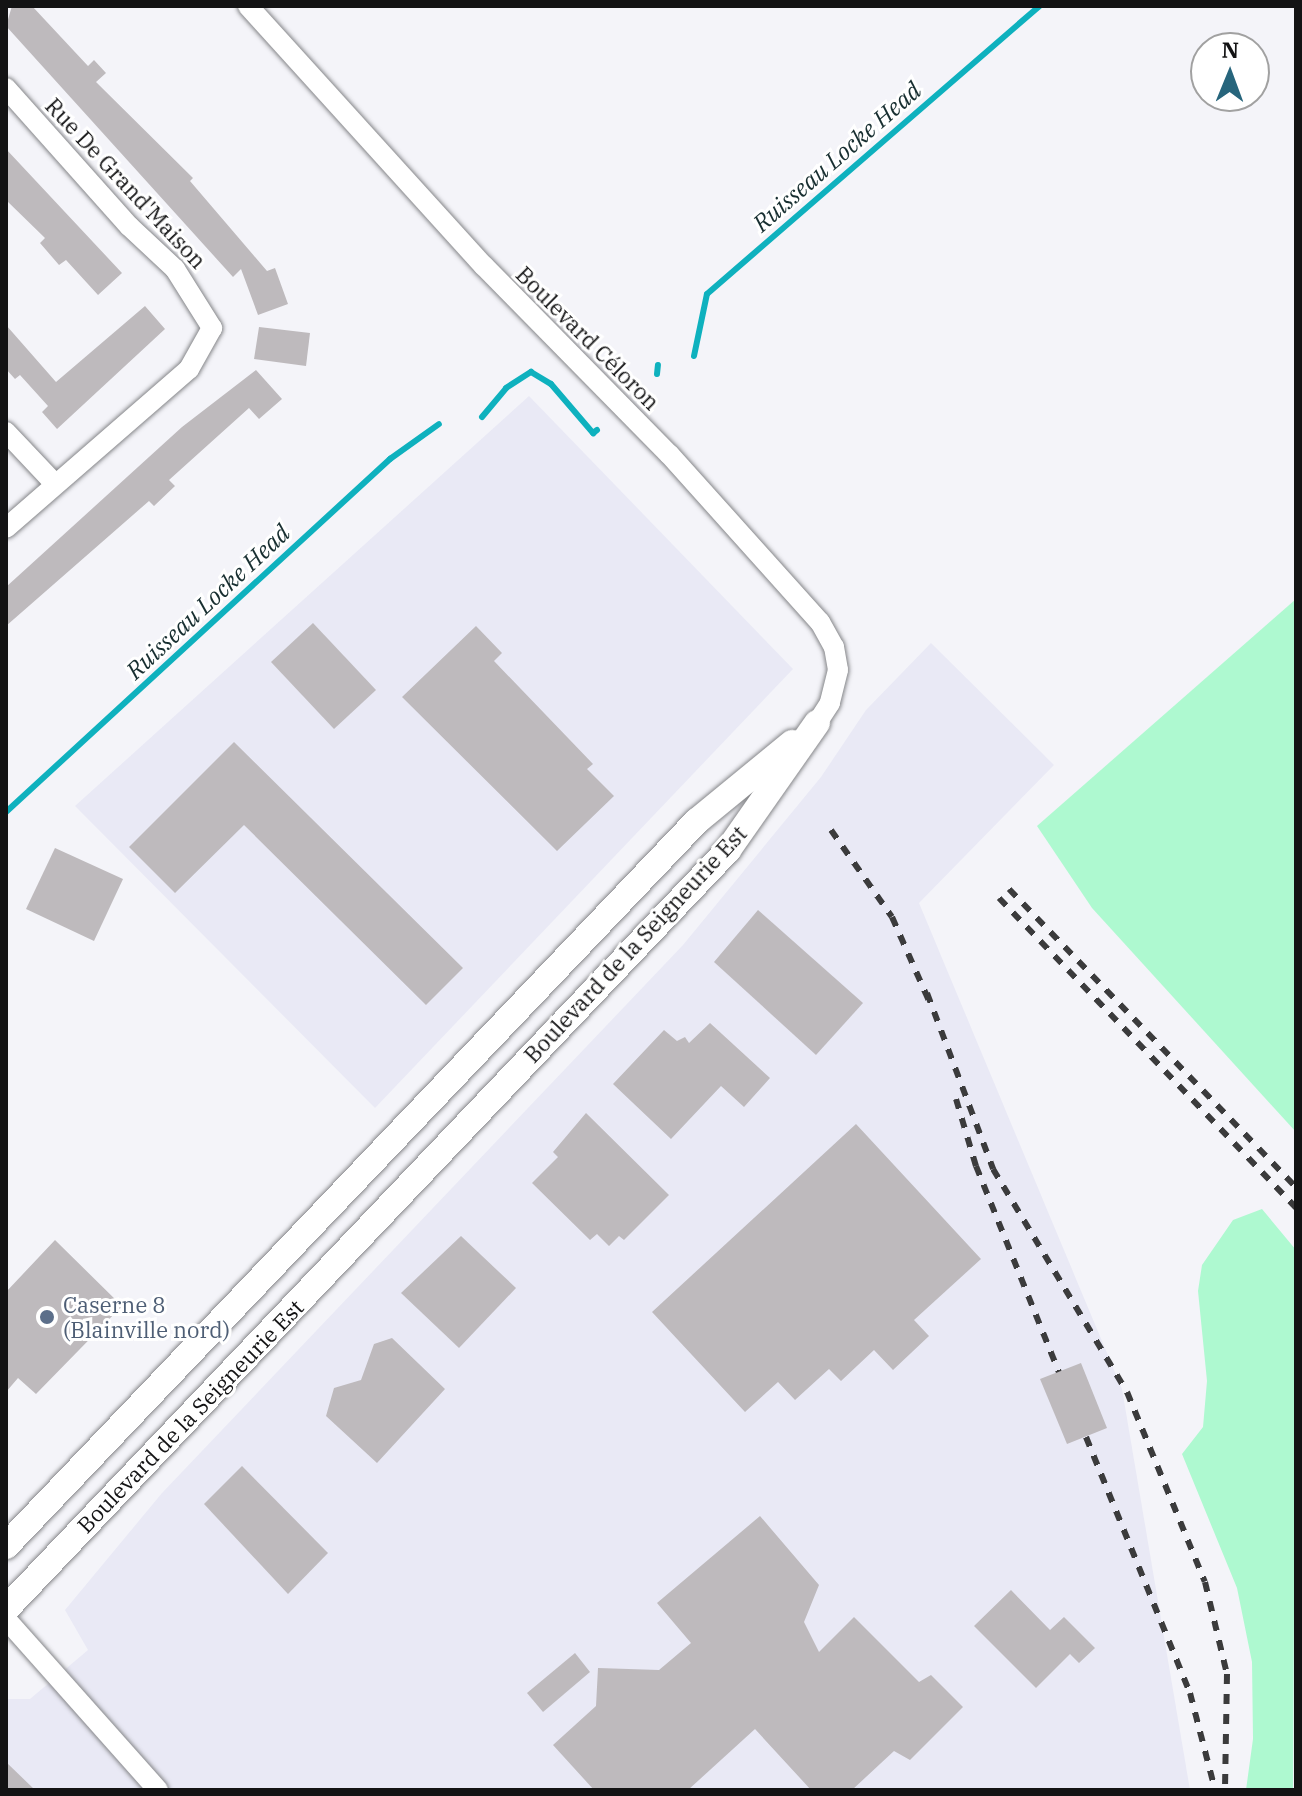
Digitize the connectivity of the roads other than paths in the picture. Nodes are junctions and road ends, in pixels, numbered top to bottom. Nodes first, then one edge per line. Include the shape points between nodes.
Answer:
1 (248, 6) edge
2 (6, 88) edge
3 (6, 432) edge
4 (54, 483) junction
5 (6, 528) edge
6 (817, 723) junction
7 (588, 936) junction
8 (619, 966) junction
9 (406, 1126) junction
10 (437, 1155) junction
11 (356, 1180) junction
12 (386, 1209) junction
13 (244, 1296) junction
14 (275, 1326) junction
15 (201, 1342) junction
16 (232, 1372) junction
17 (6, 1546) edge
18 (6, 1609) edge
19 (6, 1619) edge
20 (158, 1790) edge

1 - 6 street, Boulevard Céloron via 493,276 669,454 820,622 834,647 838,670 830,703
2 - 4 street, Rue De Grand'Maison via 129,226 175,269 212,328 189,369
3 - 4 street
4 - 5 street
6 - 7 main road, Boulevard de la Seigneurie Est via 697,821
6 - 8 main road, Boulevard de la Seigneurie Est via 728,850
7 - 8 main road
7 - 9 main road, Boulevard de la Seigneurie Est
8 - 10 main road, Boulevard de la Seigneurie Est
9 - 10 main road
9 - 11 main road, Boulevard de la Seigneurie Est
10 - 12 main road, Boulevard de la Seigneurie Est
11 - 12 main road
11 - 13 main road, Boulevard de la Seigneurie Est
12 - 14 main road, Boulevard de la Seigneurie Est
13 - 14 main road
13 - 15 main road, Boulevard de la Seigneurie Est
14 - 16 main road, Boulevard de la Seigneurie Est
15 - 16 main road
15 - 17 main road, Boulevard de la Seigneurie Est
16 - 18 main road, Boulevard de la Seigneurie Est
19 - 20 street

